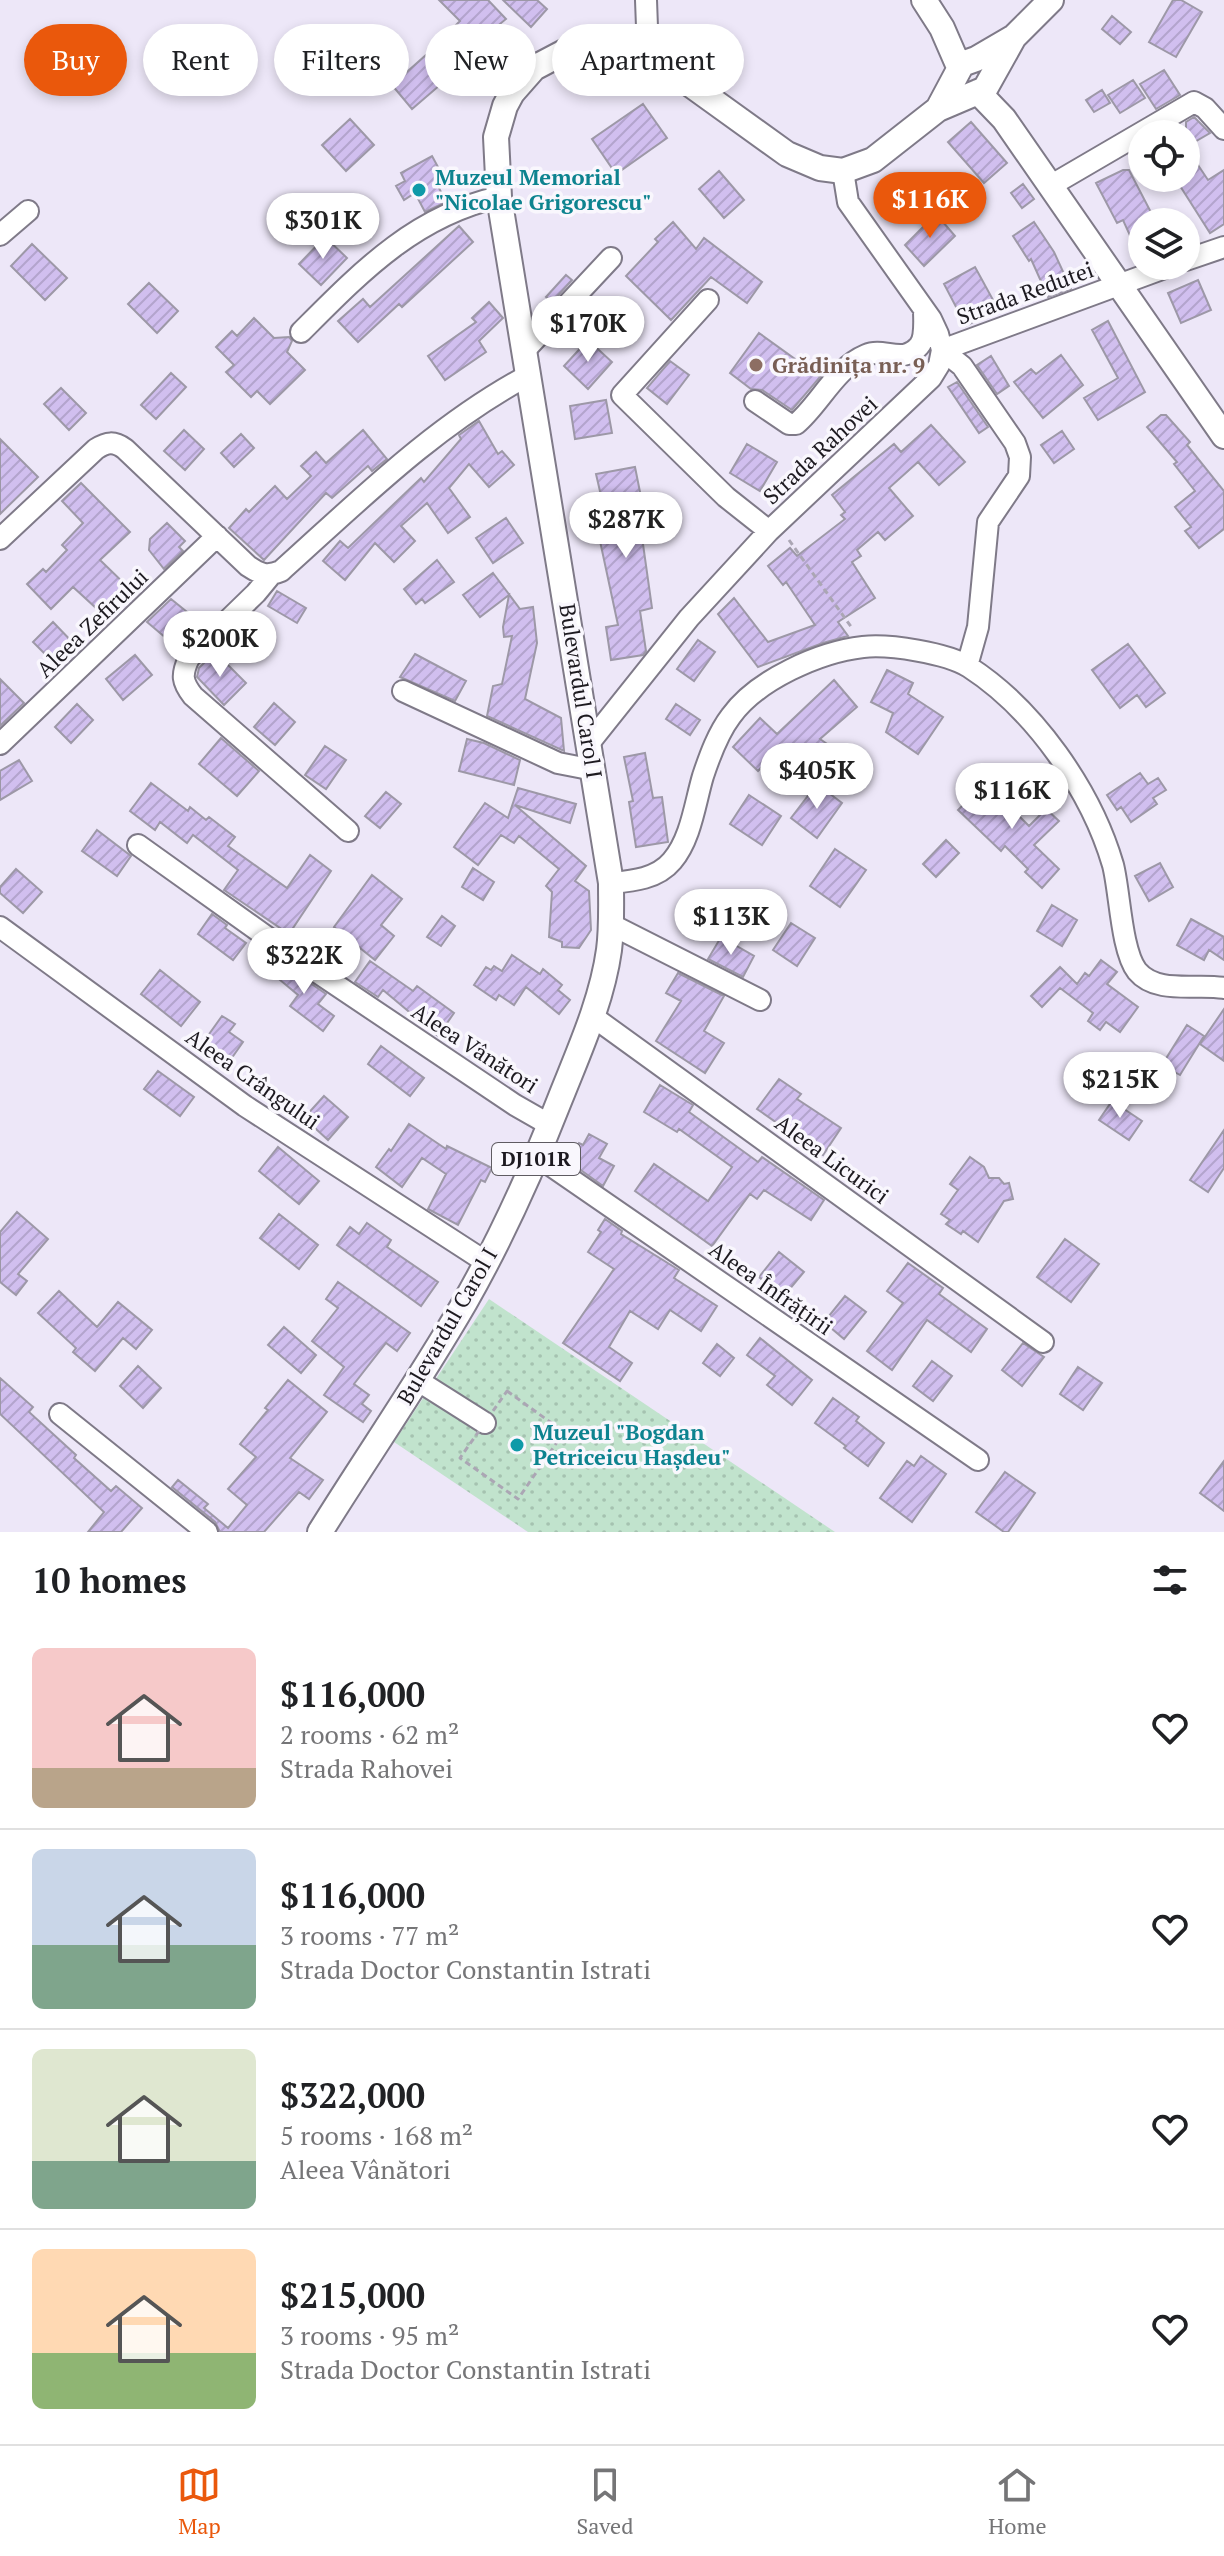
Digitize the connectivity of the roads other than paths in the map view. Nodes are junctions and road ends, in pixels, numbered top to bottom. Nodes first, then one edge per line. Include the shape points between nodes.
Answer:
1 (646, 0) edge
2 (924, 0) edge
3 (1051, 0) edge
4 (647, 24) edge
5 (1014, 37) junction
6 (552, 56) edge
7 (974, 76) junction
8 (706, 96) edge
9 (1004, 119) junction
10 (1224, 129) edge
11 (843, 171) junction
12 (1050, 186) junction
13 (499, 197) junction
14 (28, 211) dead end
15 (0, 235) edge
16 (1224, 247) edge
17 (1200, 255) edge
18 (611, 258) dead end
19 (1130, 280) edge
20 (1118, 284) junction
21 (708, 300) dead end
22 (924, 308) junction
23 (301, 332) dead end
24 (525, 350) junction
25 (942, 350) junction
26 (529, 375) junction
27 (755, 401) dead end
28 (1224, 436) edge
29 (773, 527) junction
30 (217, 536) junction
31 (0, 539) edge
32 (270, 576) junction
33 (967, 666) junction
34 (403, 691) dead end
35 (590, 742) junction
36 (0, 744) edge
37 (594, 770) junction
38 (348, 831) dead end
39 (138, 845) dead end
40 (611, 883) junction
41 (612, 925) junction
42 (0, 927) edge
43 (1224, 988) edge
44 (760, 1000) dead end
45 (592, 1016) junction
46 (550, 1125) junction
47 (537, 1156) junction
48 (486, 1262) junction
49 (1043, 1342) dead end
50 (417, 1380) junction
51 (60, 1414) dead end
52 (485, 1423) road end
53 (978, 1460) dead end
54 (207, 1532) edge
55 (320, 1532) edge

1 - 4 street
2 - 7 main road
3 - 5 main road
5 - 7 main road
5 - 9 main road via 1003,75
6 - 13 main road, Bulevardul Carol I / DJ101R via 522,80 505,106 496,137
7 - 9 main road
7 - 11 main road via 873,160
8 - 11 main road, Bulevardul Carol I / DJ101R via 787,154
9 - 12 main road
10 - 12 street via 1194,102
11 - 22 street via 848,202
12 - 20 main road
13 - 23 street via 468,204 401,240
13 - 24 main road, Bulevardul Carol I / DJ101R
14 - 15 street
16 - 17 street
18 - 24 street
19 - 20 street, Strada Redutei
20 - 25 street, Strada Redutei
20 - 28 main road
21 - 29 street via 622,395 726,497
22 - 25 street
22 - 27 street via 920,345 905,355 866,355 796,424
24 - 26 main road, Bulevardul Carol I / DJ101R
25 - 29 street, Strada Rahovei via 931,378
25 - 33 street via 962,366 1020,457 1019,476 988,522 978,627
26 - 32 street via 431,439
26 - 35 main road, Bulevardul Carol I / DJ101R
29 - 35 street, Strada Rahovei via 689,618
30 - 31 street via 125,449 110,442 96,449
30 - 32 street via 248,566
30 - 36 street, Aleea Zefirului
32 - 38 street via 189,658 183,684
33 - 40 street via 945,657 864,647 819,658 769,681 732,714 716,743 684,841 671,862 641,879
33 - 43 street via 1026,717 1082,792 1112,863 1129,955 1138,971 1152,982 1172,986
34 - 37 street via 558,763
35 - 37 main road, Bulevardul Carol I / DJ101R
37 - 40 main road, Bulevardul Carol I / DJ101R
39 - 46 street, Aleea Vânători via 312,969
40 - 41 main road, Bulevardul Carol I / DJ101R
41 - 44 street
41 - 45 main road, Bulevardul Carol I / DJ101R
42 - 48 street, Aleea Crângului via 245,1106
45 - 46 main road, Bulevardul Carol I / DJ101R
45 - 49 street, Aleea Licurici
46 - 47 main road, Bulevardul Carol I / DJ101R
47 - 48 main road, Bulevardul Carol I / DJ101R
47 - 53 street, Aleea Înfrățirii
48 - 50 main road, Bulevardul Carol I / DJ101R
50 - 52 street
50 - 55 main road, Bulevardul Carol I / DJ101R
51 - 54 street

